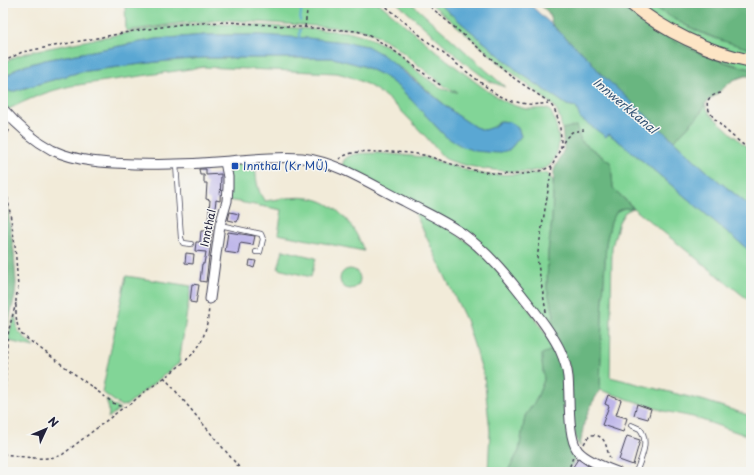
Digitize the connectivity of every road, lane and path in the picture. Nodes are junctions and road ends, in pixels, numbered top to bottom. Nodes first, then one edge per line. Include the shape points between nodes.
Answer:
1 (308, 3) edge
2 (382, 3) edge
3 (426, 3) edge
4 (630, 3) edge
5 (304, 27) junction
6 (751, 61) edge
7 (3, 62) edge
8 (442, 86) dead end
9 (720, 93) dead end
10 (549, 102) junction
11 (3, 109) edge
12 (15, 122) junction
13 (584, 130) dead end
14 (561, 148) junction
15 (3, 150) edge
16 (751, 151) edge
17 (225, 162) junction
18 (176, 164) junction
19 (552, 166) junction
20 (334, 167) junction
21 (3, 168) edge
22 (220, 225) junction
23 (191, 244) dead end
24 (256, 252) dead end
25 (16, 299) junction
26 (210, 299) joint
27 (547, 317) dead end
28 (164, 377) junction
29 (124, 407) junction
30 (631, 425) dead end
31 (578, 452) junction
32 (3, 454) edge
33 (608, 467) edge
34 (6, 472) edge
35 (243, 472) edge
36 (568, 472) edge
37 (617, 472) edge
38 (636, 472) edge

1 - 5 path
2 - 10 path via 426,41 502,98 526,104
3 - 10 path
4 - 6 main road via 691,41
5 - 7 path via 227,22 182,24 22,52
5 - 8 path via 357,31 372,36
9 - 16 path via 708,99 710,114
10 - 14 path via 559,123
11 - 12 street
12 - 15 path via 8,131
12 - 18 street via 45,146 78,159 112,163
13 - 14 path via 572,132
14 - 19 path
17 - 18 street
17 - 20 street via 294,158 317,161
17 - 22 street, Innthal via 228,177 227,201
18 - 23 lane via 181,238 183,243
19 - 20 path via 530,173 497,174 472,170 422,155 370,151 347,154
19 - 27 path via 537,258
20 - 31 street via 455,228 477,244 500,268 539,316 560,350 566,369 572,435
21 - 25 path via 15,245 18,287
22 - 24 lane via 263,236 260,252
22 - 26 street, Innthal
25 - 29 path via 17,322 21,334 116,405
25 - 32 path via 7,340
26 - 28 path via 200,345
28 - 29 path
28 - 35 path
29 - 32 path via 57,457 48,459
30 - 38 lane via 640,429 644,436 644,451
31 - 33 street
31 - 33 path via 587,437 595,435 605,442 610,458
31 - 36 path
32 - 34 path
33 - 37 street

